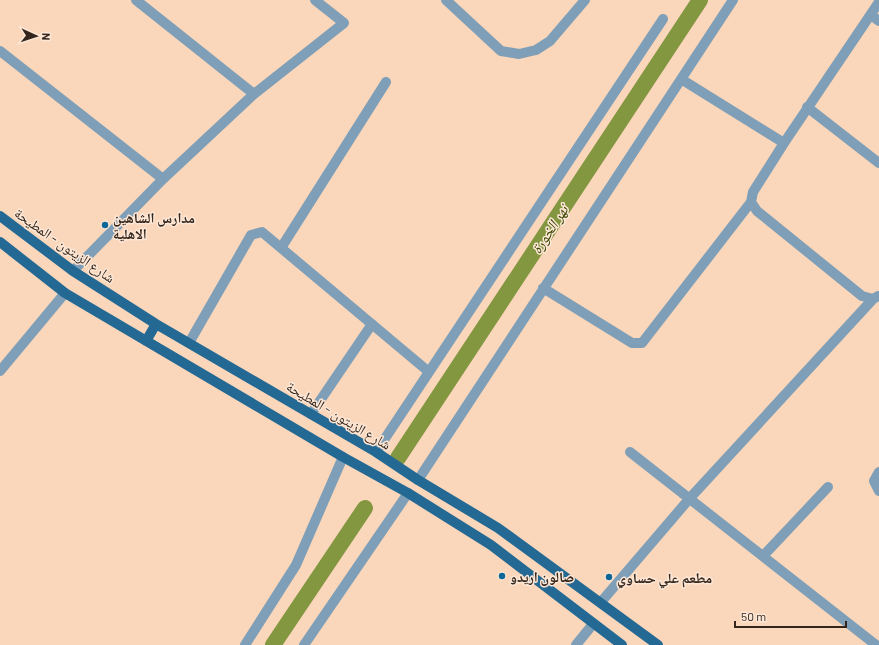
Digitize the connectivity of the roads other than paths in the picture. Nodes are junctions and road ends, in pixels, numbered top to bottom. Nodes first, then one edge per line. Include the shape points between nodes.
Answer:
1 (136, 0) edge
2 (315, 0) edge
3 (446, 0) edge
4 (585, 0) edge
5 (733, 0) edge
6 (879, 2) edge
7 (875, 18) edge
8 (663, 19) dead end
9 (0, 51) edge
10 (681, 79) junction
11 (386, 82) dead end
12 (254, 94) junction
13 (807, 107) junction
14 (784, 143) junction
15 (879, 163) edge
16 (163, 178) junction
17 (752, 202) junction
18 (0, 216) edge
19 (0, 242) edge
20 (281, 248) junction
21 (73, 271) junction
22 (544, 288) junction
23 (65, 292) junction
24 (876, 297) edge
25 (156, 324) junction
26 (372, 324) junction
27 (146, 341) junction
28 (189, 343) junction
29 (0, 371) edge
30 (429, 372) junction
31 (311, 414) junction
32 (376, 452) junction
33 (630, 452) dead end
34 (343, 457) junction
35 (879, 472) edge
36 (418, 480) junction
37 (828, 487) dead end
38 (879, 491) edge
39 (408, 493) junction
40 (690, 498) junction
41 (763, 556) junction
42 (601, 602) junction
43 (593, 624) junction
44 (245, 645) edge
45 (304, 645) edge
46 (576, 645) edge
47 (622, 645) edge
48 (658, 645) edge
49 (876, 645) edge

1 - 12 street
2 - 12 street via 344,23
3 - 4 street via 501,51 519,54 536,50 550,41
5 - 10 street
6 - 7 street
7 - 13 street
8 - 30 street
9 - 16 street
10 - 14 street
10 - 22 street
11 - 20 street
12 - 16 street
13 - 14 street
13 - 15 street
14 - 17 street via 752,192
16 - 21 street
17 - 22 street via 642,343 632,343
17 - 24 street via 757,211 862,296
18 - 21 main road, شارع الزيتون - المطيحة
19 - 23 main road
20 - 26 street
20 - 28 street via 262,232 251,235
21 - 25 main road, شارع الزيتون - المطيحة
22 - 36 street
23 - 27 main road
23 - 29 street
24 - 40 street
25 - 27 main road
25 - 28 main road, شارع الزيتون - المطيحة
26 - 30 street
26 - 31 street
27 - 34 main road
28 - 31 main road, شارع الزيتون - المطيحة
30 - 32 street
31 - 32 main road, شارع الزيتون - المطيحة
32 - 36 main road, شارع الزيتون - المطيحة
33 - 40 street
34 - 39 main road
34 - 44 street via 296,565
35 - 38 street via 874,482
36 - 42 main road, شارع الزيتون - المطيحة via 498,528
37 - 41 street
39 - 43 main road via 492,545
39 - 45 street
40 - 41 street
40 - 42 street
41 - 49 street
42 - 48 main road, شارع الزيتون - المطيحة
43 - 46 street
43 - 47 main road

